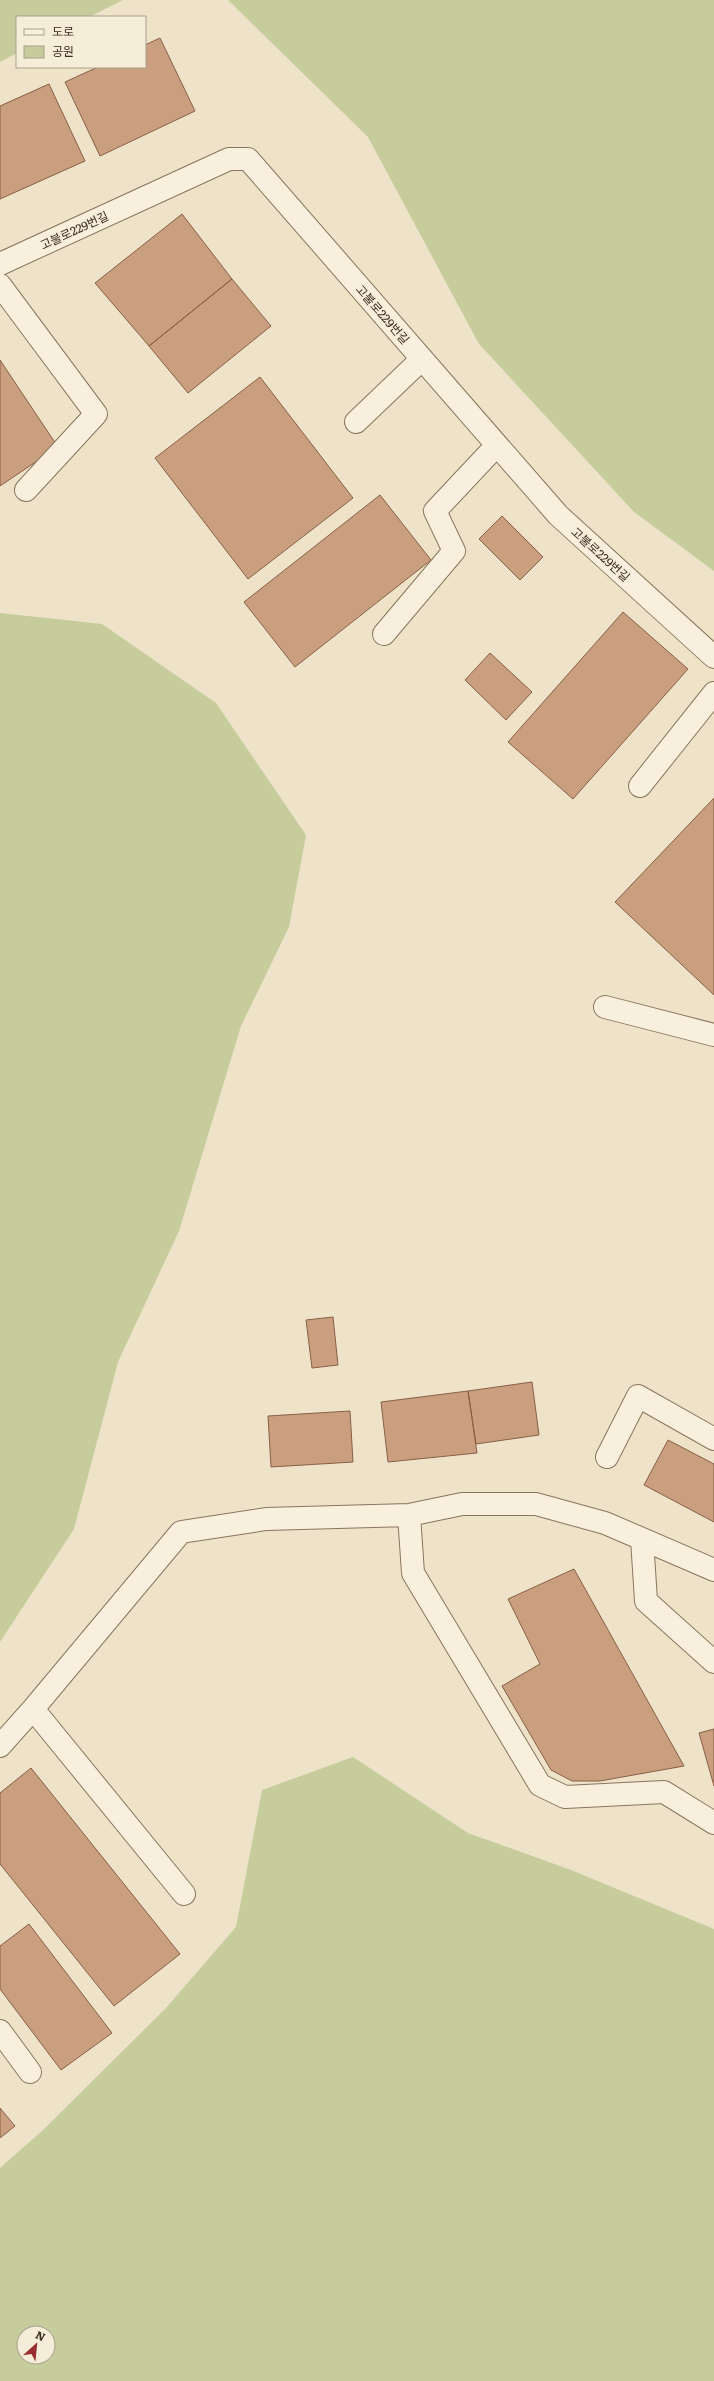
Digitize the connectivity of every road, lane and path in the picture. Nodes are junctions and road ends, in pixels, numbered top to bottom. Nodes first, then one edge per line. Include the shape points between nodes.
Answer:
1 (0, 264) edge
2 (0, 285) edge
3 (422, 359) junction
4 (356, 422) dead end
5 (497, 445) junction
6 (26, 490) dead end
7 (384, 634) dead end
8 (714, 657) edge
9 (714, 693) edge
10 (640, 786) dead end
11 (605, 1008) dead end
12 (714, 1035) edge
13 (714, 1439) edge
14 (607, 1457) dead end
15 (409, 1515) junction
16 (642, 1539) junction
17 (714, 1570) edge
18 (714, 1662) edge
19 (33, 1709) junction
20 (0, 1746) edge
21 (714, 1823) edge
22 (184, 1894) dead end
23 (0, 2031) edge
24 (30, 2072) dead end

1 - 3 street, 고불로229번길 via 229,159 248,159
2 - 6 street via 96,414
3 - 4 street
3 - 5 street, 고불로229번길
5 - 7 street via 435,511 454,551
5 - 8 street, 고불로229번길 via 558,515
9 - 10 street
11 - 12 street
13 - 14 street via 638,1396
15 - 16 street via 462,1504 536,1504 605,1523
15 - 19 street via 266,1519 181,1532
15 - 21 street via 413,1573 540,1785 565,1797 664,1792
16 - 17 street
16 - 18 street via 646,1601
19 - 20 street
19 - 22 street
23 - 24 street

